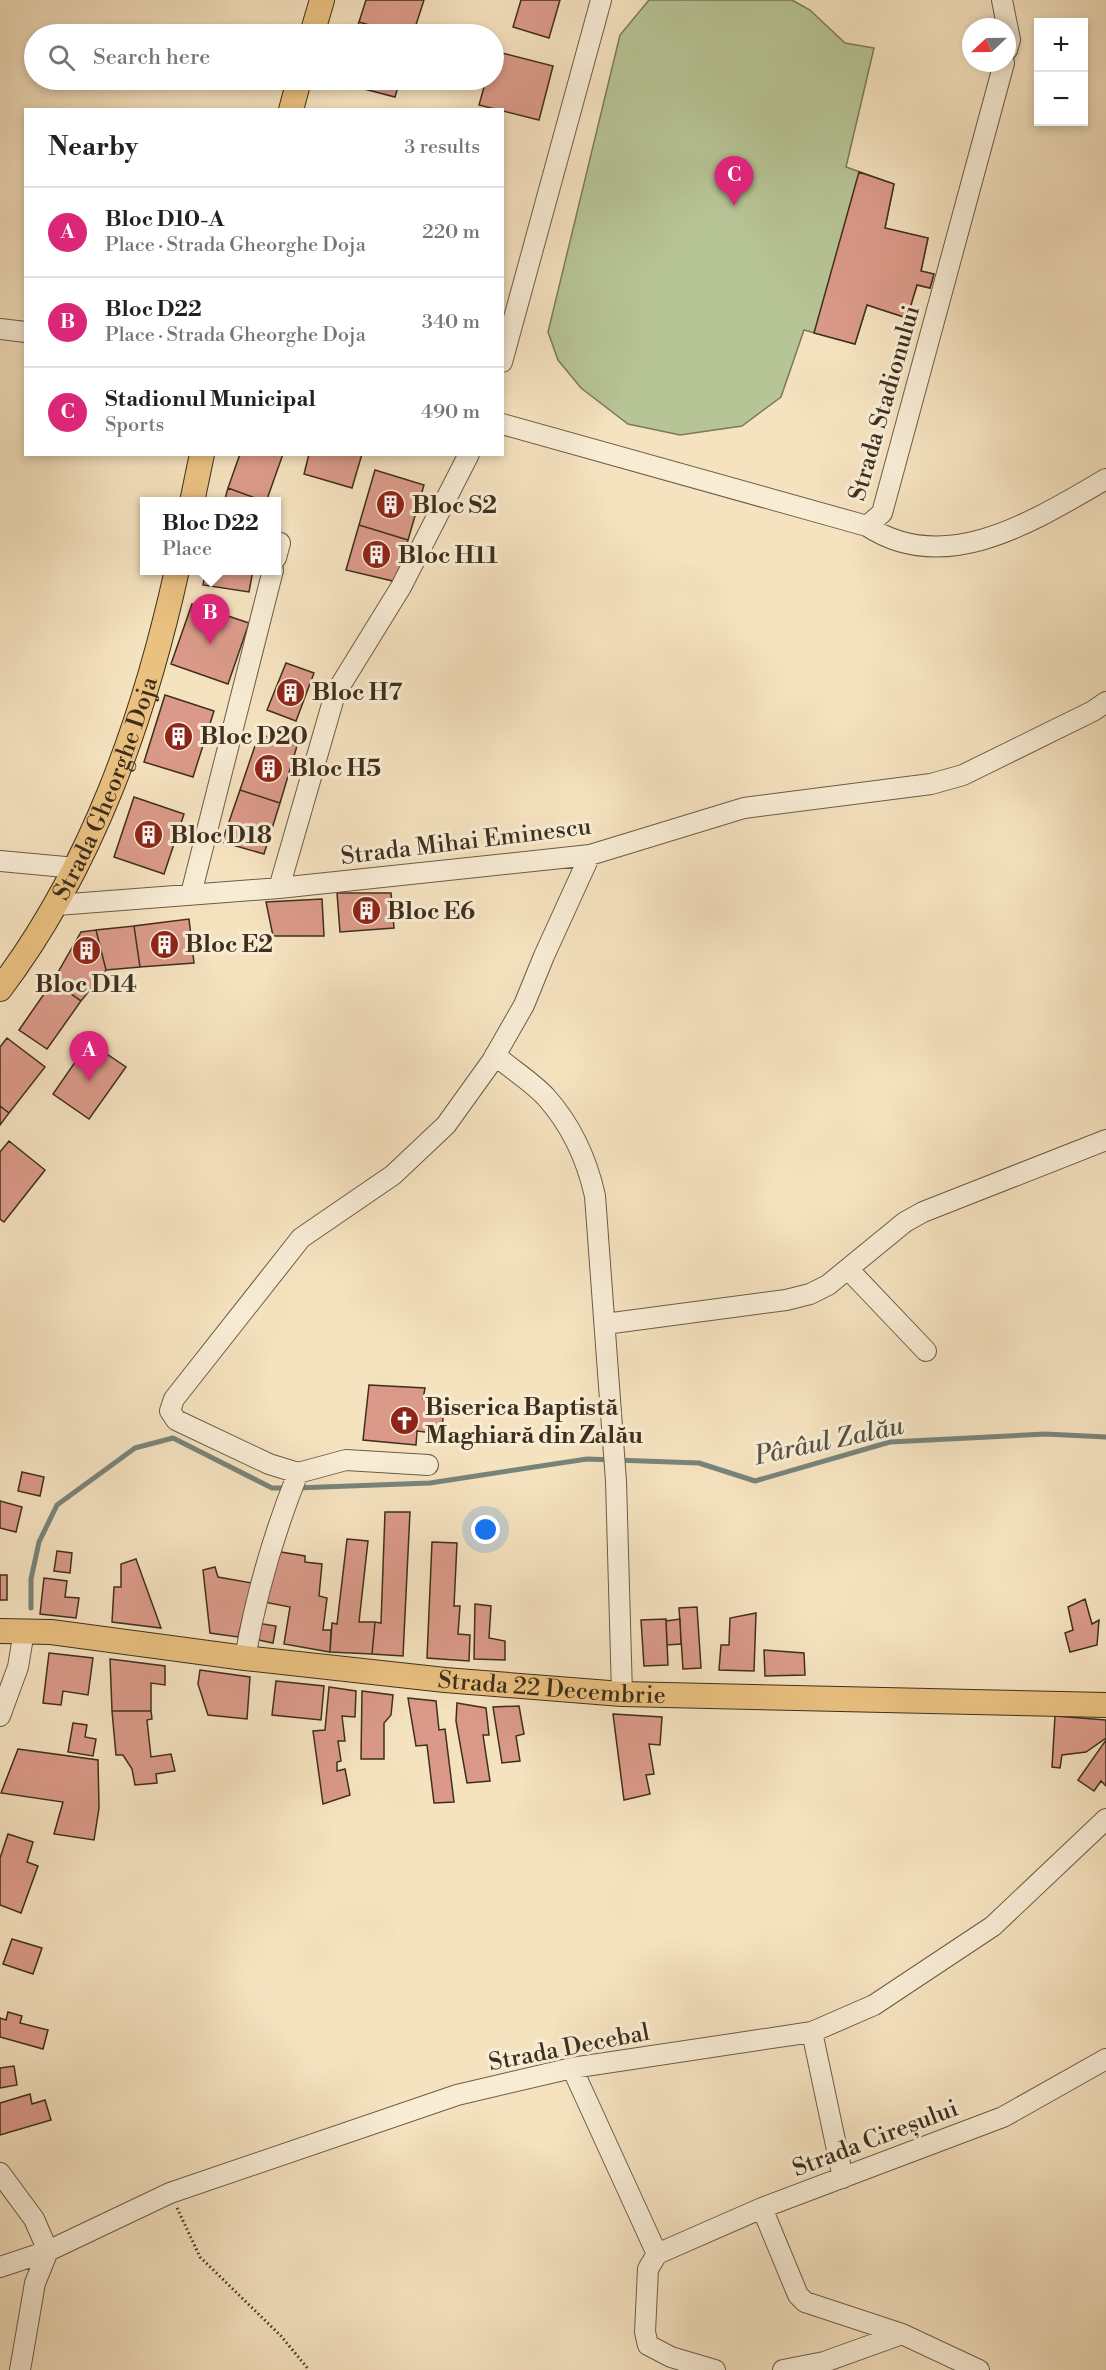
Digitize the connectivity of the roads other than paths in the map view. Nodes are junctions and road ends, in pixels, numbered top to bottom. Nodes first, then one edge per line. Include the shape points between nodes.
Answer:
1 (322, 0) edge
2 (601, 0) edge
3 (1002, 0) edge
4 (1006, 18) edge
5 (315, 24) edge
6 (1002, 72) edge
7 (296, 90) edge
8 (292, 108) edge
9 (0, 328) edge
10 (24, 332) edge
11 (504, 355) edge
12 (504, 425) edge
13 (202, 456) edge
14 (468, 456) edge
15 (1106, 479) edge
16 (193, 497) edge
17 (867, 526) junction
18 (176, 575) edge
19 (272, 575) edge
20 (1106, 702) edge
21 (590, 855) junction
22 (0, 861) edge
23 (76, 868) junction
24 (279, 888) junction
25 (191, 894) junction
26 (57, 905) junction
27 (0, 989) edge
28 (495, 1055) junction
29 (1106, 1140) edge
30 (848, 1269) junction
31 (605, 1324) junction
32 (926, 1351) dead end
33 (428, 1465) dead end
34 (298, 1473) junction
35 (24, 1630) junction
36 (0, 1631) edge
37 (245, 1658) junction
38 (622, 1694) junction
39 (1106, 1705) edge
40 (0, 1716) edge
41 (1106, 1819) edge
42 (812, 2032) junction
43 (1106, 2059) edge
44 (572, 2068) junction
45 (0, 2173) edge
46 (843, 2178) junction
47 (762, 2208) junction
48 (48, 2251) junction
49 (657, 2254) junction
50 (0, 2267) edge
51 (902, 2334) junction
52 (672, 2364) edge
53 (21, 2370) edge
54 (715, 2370) edge
55 (783, 2370) edge
56 (979, 2370) edge

1 - 5 main road
2 - 11 street
3 - 4 street
6 - 17 street, Strada Stadionului via 882,513
7 - 8 main road
9 - 10 street
12 - 17 street, Strada Stadionului
13 - 16 main road
14 - 24 street via 401,586 335,694
15 - 17 street via 1047,513 977,543 941,548 916,546 881,536
18 - 23 main road, Strada Gheorghe Doja via 138,711
19 - 25 street
20 - 21 street, Strada Mihai Eminescu via 963,775 931,784 744,808
21 - 24 street, Strada Mihai Eminescu
21 - 28 street via 524,1005
22 - 23 street
23 - 26 main road, Strada Gheorghe Doja
24 - 25 street, Strada Mihai Eminescu
25 - 26 street, Strada Mihai Eminescu
26 - 27 main road, Strada Gheorghe Doja
28 - 31 street via 545,1097 577,1143 590,1172
28 - 34 street via 446,1125 393,1175 301,1238 174,1399 170,1411 176,1420 269,1464
29 - 30 street via 923,1212
30 - 31 street via 810,1294 786,1300
30 - 32 street
31 - 38 street via 616,1481
33 - 34 street via 346,1460
34 - 37 street via 258,1593
35 - 36 main road, Strada 22 Decembrie
35 - 37 main road, Strada 22 Decembrie
35 - 40 street via 18,1667
37 - 38 main road, Strada 22 Decembrie
38 - 39 main road, Strada 22 Decembrie
41 - 42 street, Strada Decebal via 993,1926 874,2006
42 - 44 street, Strada Decebal
42 - 46 street
43 - 46 street, Strada Cireșului via 1004,2117
44 - 48 street, Strada Decebal via 457,2095 170,2193
44 - 49 street
45 - 48 street via 34,2219
46 - 47 street, Strada Cireșului
47 - 49 street, Strada Cireșului
47 - 51 street via 798,2295 805,2302
48 - 50 street, Strada Decebal
48 - 53 street via 35,2283
49 - 52 street via 648,2269 645,2332 648,2345
51 - 55 street via 824,2362
51 - 56 street
52 - 54 street

